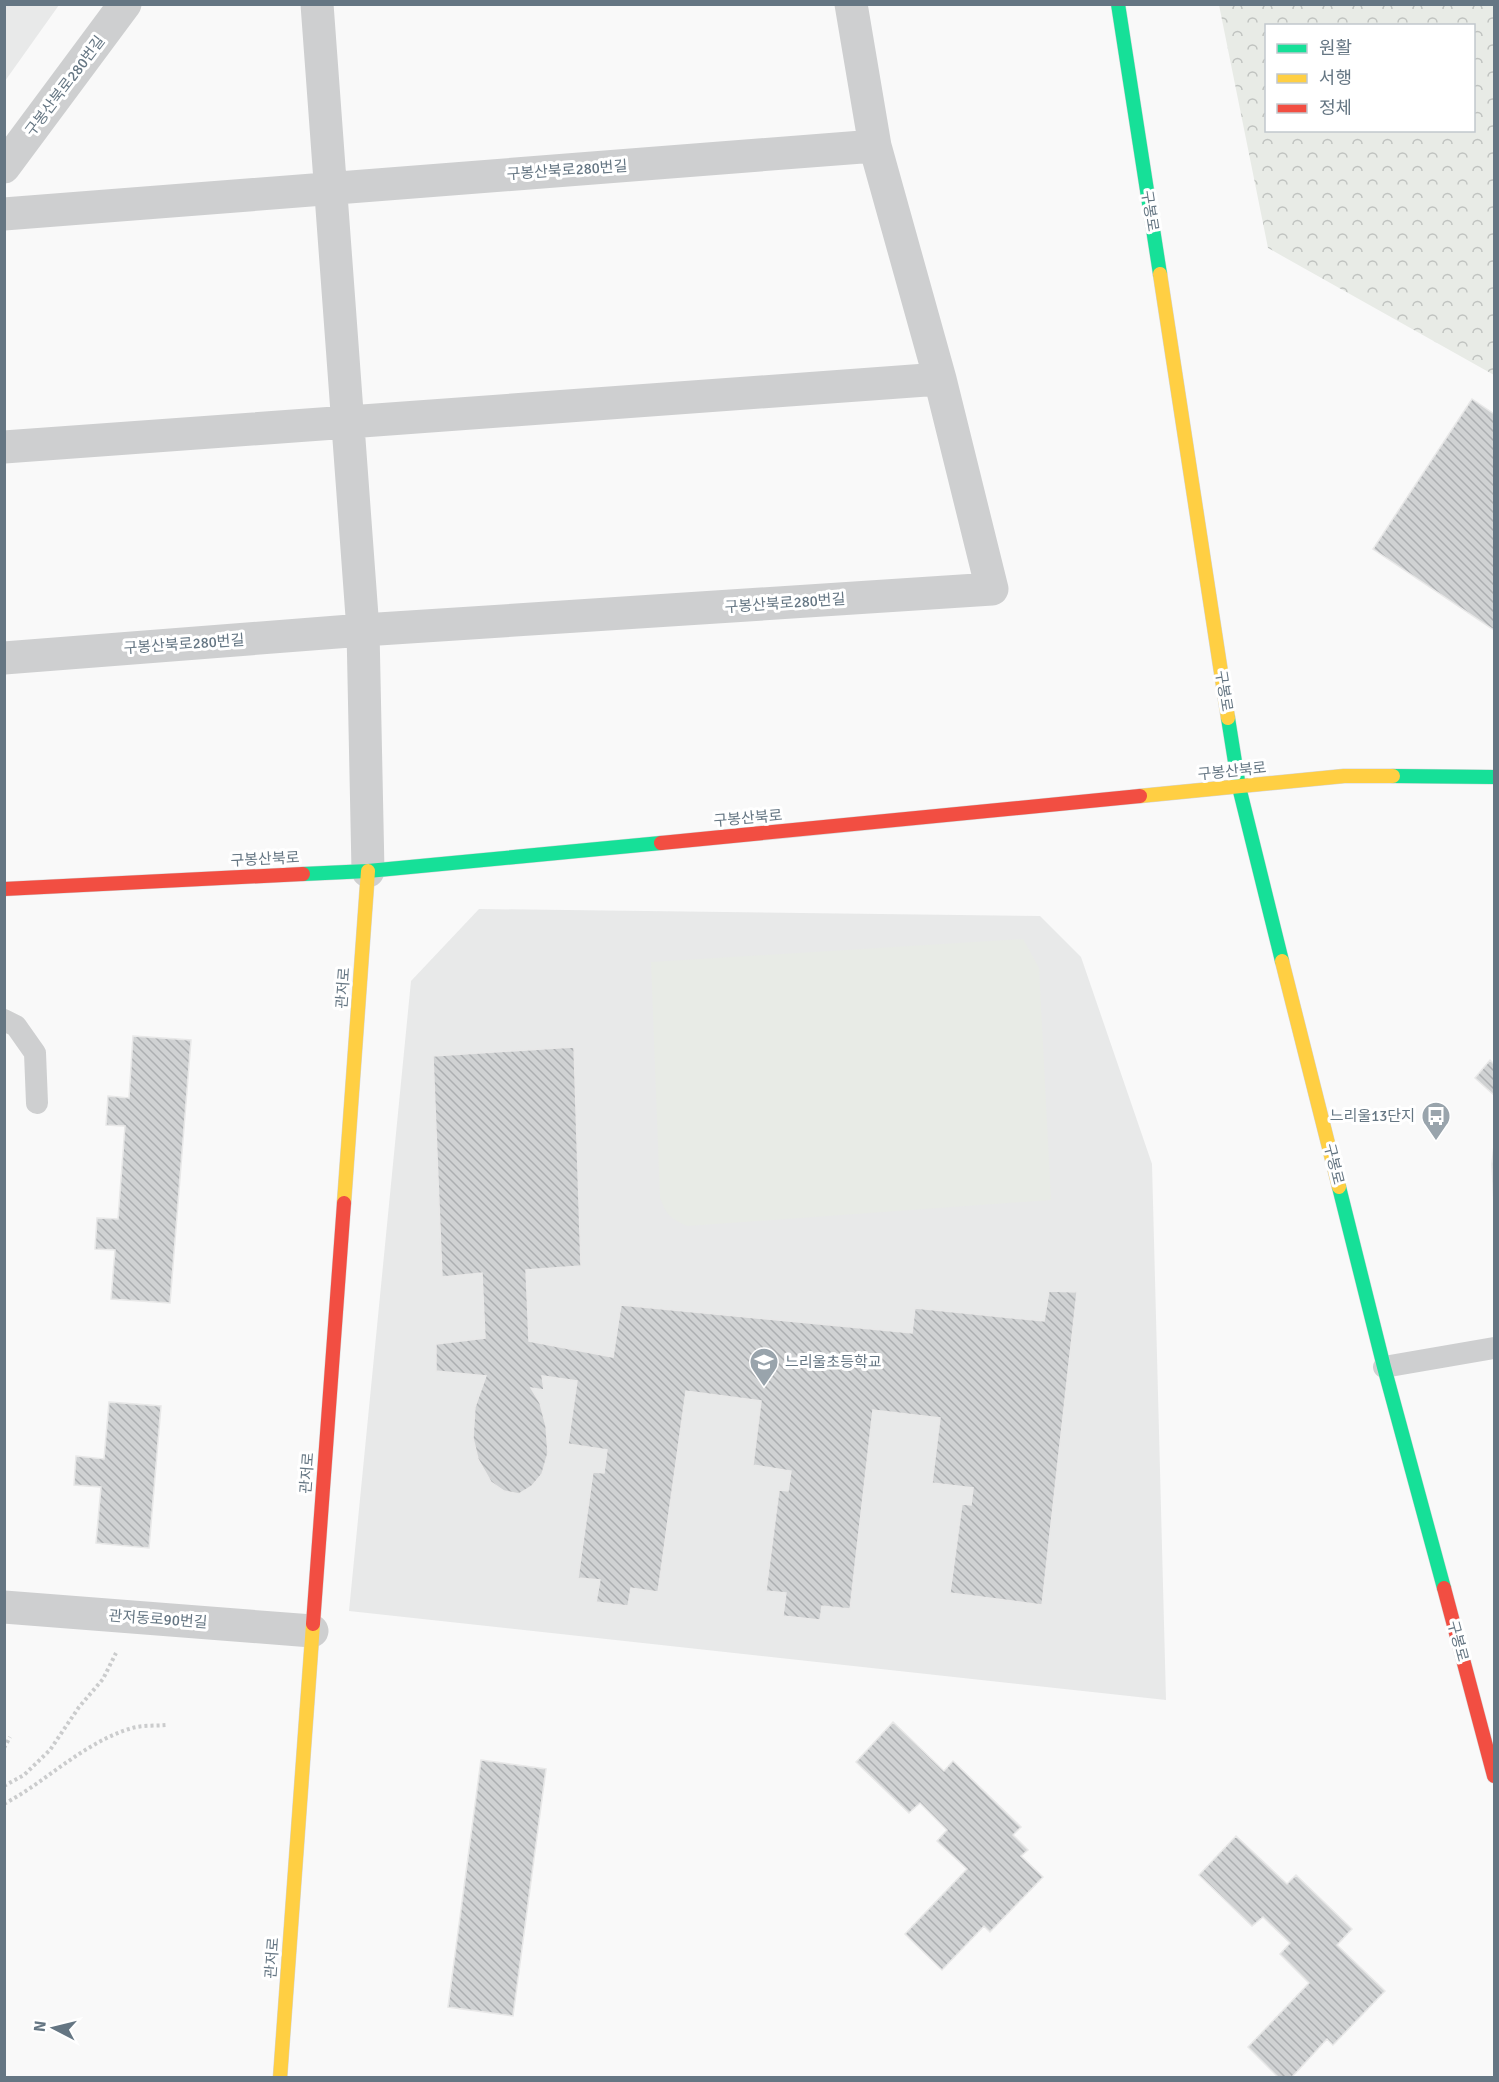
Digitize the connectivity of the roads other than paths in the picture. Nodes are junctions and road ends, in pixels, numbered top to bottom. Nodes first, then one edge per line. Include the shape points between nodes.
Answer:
1 (125, 4) edge
2 (317, 4) edge
3 (851, 4) edge
4 (1119, 4) edge
5 (875, 146) junction
6 (4, 167) edge
7 (330, 189) junction
8 (4, 214) edge
9 (940, 379) junction
10 (348, 422) junction
11 (4, 447) edge
12 (363, 630) junction
13 (4, 658) edge
14 (1494, 777) edge
15 (1239, 787) junction
16 (368, 871) junction
17 (4, 888) edge
18 (4, 1020) edge
19 (38, 1103) dead end
20 (1494, 1348) edge
21 (1384, 1367) junction
22 (4, 1607) edge
23 (312, 1631) junction
24 (1494, 1776) edge
25 (280, 2078) edge

1 - 6 street, 구봉산북로280번길
2 - 7 street
3 - 5 street, 구봉산북로280번길
4 - 15 main road, 구봉로
5 - 7 street, 구봉산북로280번길
5 - 9 street, 구봉산북로280번길
7 - 8 street, 구봉산북로280번길
7 - 10 street
9 - 10 street
9 - 12 street, 구봉산북로280번길 via 992,589
10 - 11 street
10 - 12 street
12 - 13 street, 구봉산북로280번길
12 - 16 street
14 - 15 main road, 구봉산북로 via 1344,776
15 - 16 main road, 구봉산북로
15 - 21 main road, 구봉로
16 - 17 main road, 구봉산북로
16 - 23 main road, 관저로
18 - 19 lane via 16,1026 35,1053
20 - 21 lane
21 - 24 main road, 구봉로
22 - 23 street, 관저동로90번길
23 - 25 main road, 관저로

